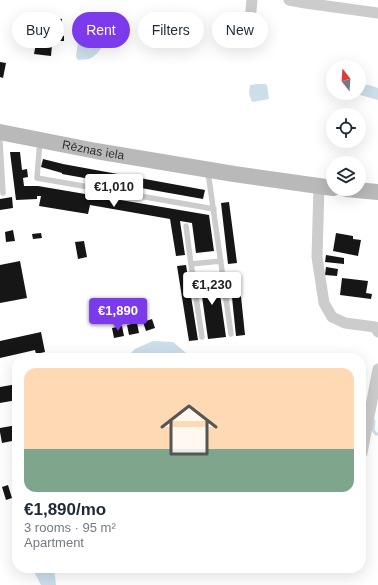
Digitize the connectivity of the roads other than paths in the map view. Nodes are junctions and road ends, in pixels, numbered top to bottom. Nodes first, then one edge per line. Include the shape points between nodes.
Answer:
1 (290, 0) edge
2 (378, 13) edge
3 (0, 132) edge
4 (40, 140) junction
5 (0, 142) edge
6 (208, 170) junction
7 (326, 187) edge
8 (366, 191) edge
9 (378, 192) edge
10 (3, 193) dead end
11 (214, 209) junction
12 (186, 226) dead end
13 (221, 261) junction
14 (191, 264) junction
15 (378, 332) edge
16 (232, 334) dead end
17 (202, 338) dead end
18 (378, 369) edge
19 (366, 432) edge

1 - 2 street
3 - 4 main road, Rēznas iela
4 - 6 main road, Rēznas iela
4 - 11 lane via 37,178
5 - 10 lane
6 - 7 main road, Rēznas iela
6 - 11 lane
7 - 15 street via 317,257 324,303 332,317 345,323 374,327
8 - 9 main road
11 - 13 lane
12 - 14 lane
13 - 14 lane
13 - 16 lane
14 - 17 lane
18 - 19 street

